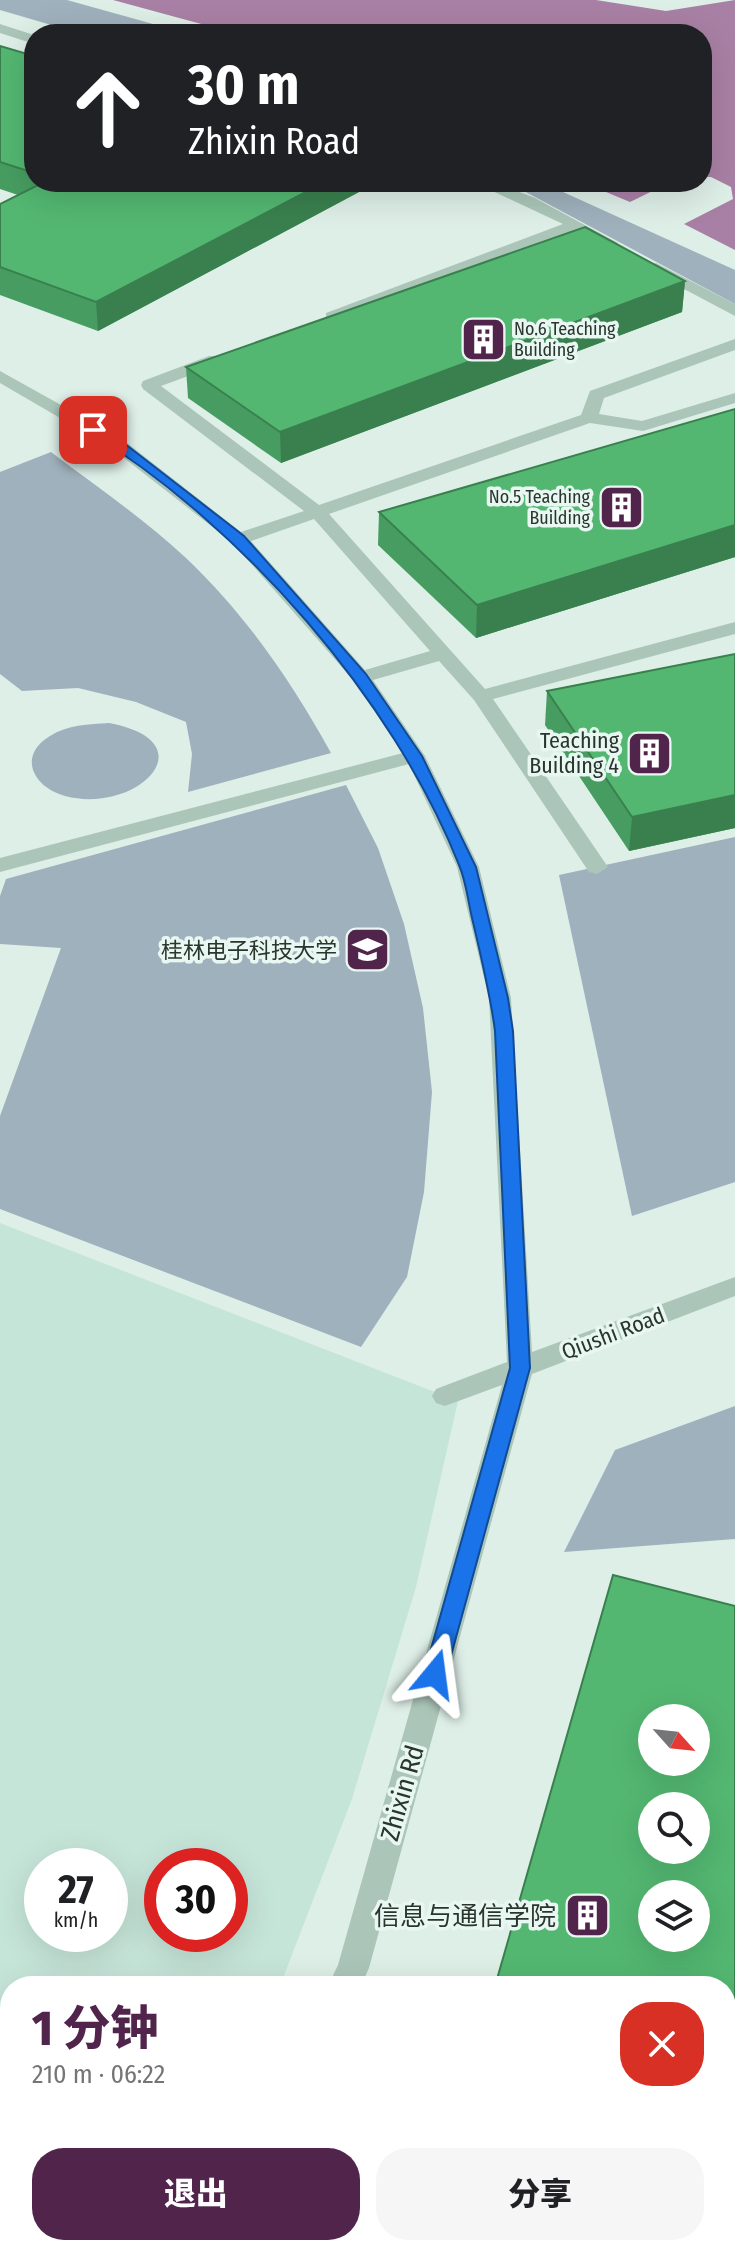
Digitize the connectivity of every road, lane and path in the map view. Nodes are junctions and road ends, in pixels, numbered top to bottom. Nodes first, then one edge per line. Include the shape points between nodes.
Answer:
1 (0, 28) edge
2 (24, 36) edge
3 (506, 192) edge
4 (576, 224) junction
5 (735, 311) edge
6 (311, 324) edge
7 (735, 344) edge
8 (237, 352) edge
9 (0, 376) edge
10 (735, 398) edge
11 (589, 418) junction
12 (318, 513) junction
13 (239, 539) junction
14 (735, 628) edge
15 (444, 653) junction
16 (361, 677) junction
17 (481, 696) junction
18 (415, 756) junction
19 (0, 865) edge
20 (597, 867) dead end
21 (735, 1286) edge
22 (520, 1368) junction
23 (445, 1396) dead end
24 (348, 1976) edge

1 - 2 street
3 - 4 street
4 - 5 street
4 - 6 street
7 - 11 street via 596,395
8 - 12 street via 149,385
9 - 13 street, Zhixin Rd via 116,443
10 - 11 street via 643,426
11 - 12 street
12 - 13 street
12 - 15 street
13 - 16 street, Zhixin Rd
14 - 17 street
15 - 16 street
15 - 17 street
16 - 18 street, Zhixin Rd
17 - 20 street
18 - 19 street
18 - 22 street, Zhixin Rd via 468,867 500,998
21 - 22 street, Qiushi Road
22 - 23 street, Qiushi Road
22 - 24 street, Zhixin Rd

